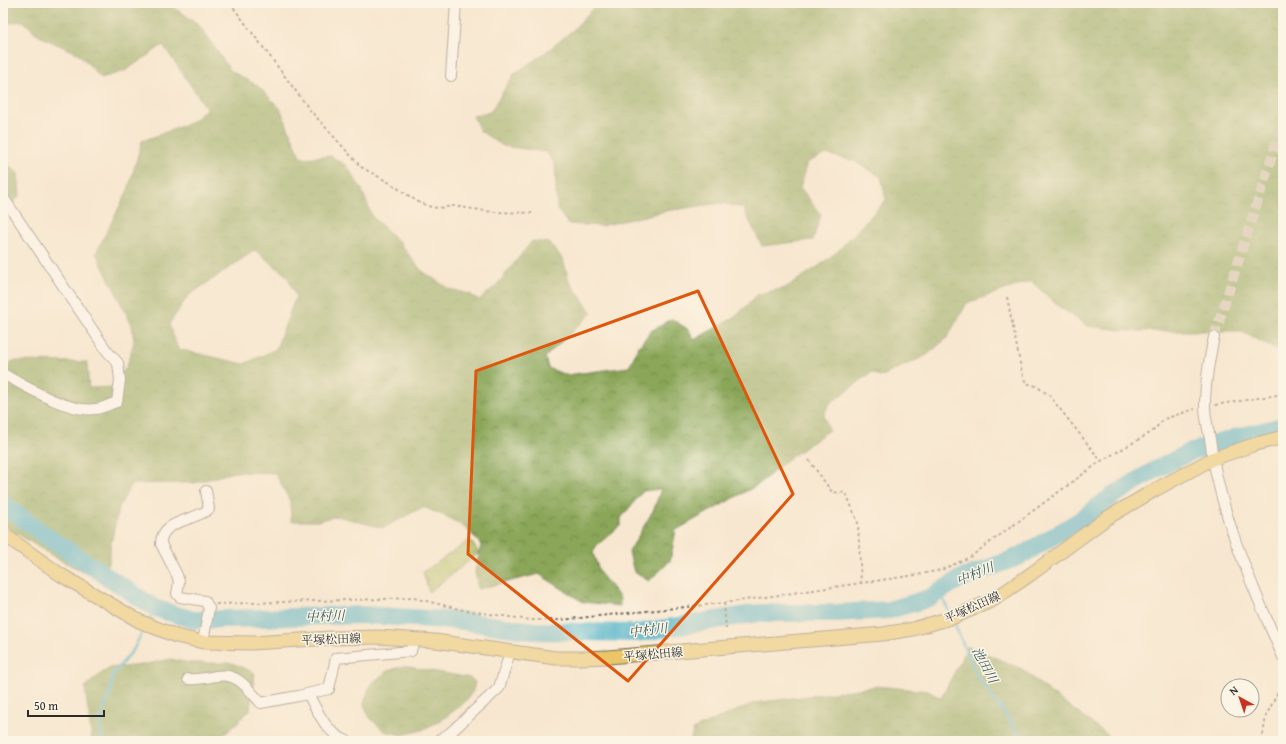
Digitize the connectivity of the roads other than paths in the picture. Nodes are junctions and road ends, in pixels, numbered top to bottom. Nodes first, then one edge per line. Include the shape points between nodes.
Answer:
1 (456, 3) edge
2 (451, 76) dead end
3 (3, 197) edge
4 (1214, 337) tunnel mouth
5 (3, 374) edge
6 (1283, 437) edge
7 (1212, 455) junction
8 (206, 491) dead end
9 (3, 534) edge
10 (204, 637) junction
11 (414, 639) junction
12 (510, 652) junction
13 (1283, 657) edge
14 (188, 679) dead end
15 (308, 694) junction
16 (347, 741) edge
17 (437, 741) edge

1 - 2 street
3 - 5 street via 107,351 118,363 120,380 117,402 96,409 72,408
4 - 7 street via 1207,373 1205,408
6 - 7 main road, 平塚松田線
7 - 12 main road, 平塚松田線 via 1107,518 993,600 954,617 913,629 883,634 608,658 556,658
7 - 13 street via 1229,526
8 - 10 street via 209,509 176,523 163,533 161,540 177,575 177,594 180,597 205,601 209,608
9 - 10 main road, 平塚松田線 via 61,575 139,620 176,636
10 - 11 main road, 平塚松田線 via 252,643 331,638
11 - 12 main road, 平塚松田線
11 - 15 street via 411,651 336,658 329,689
12 - 17 street via 499,688 450,733
14 - 15 street via 199,680 230,675 240,680 261,703
15 - 16 street via 324,723 336,735

